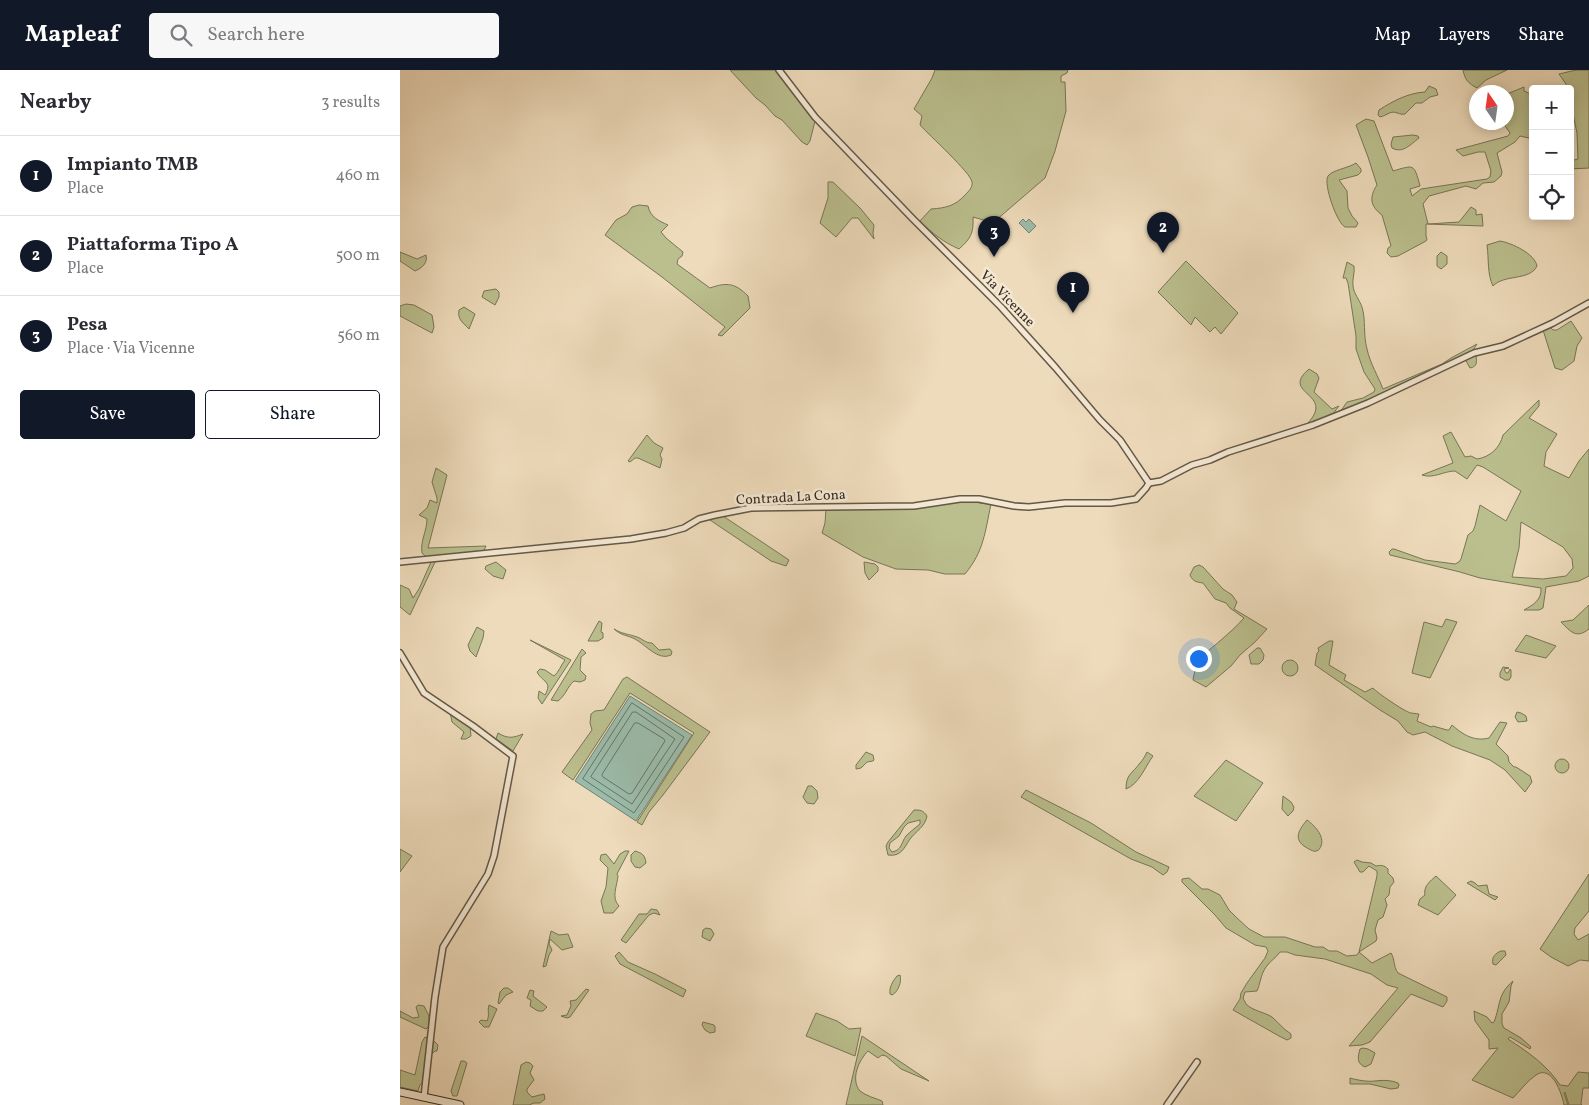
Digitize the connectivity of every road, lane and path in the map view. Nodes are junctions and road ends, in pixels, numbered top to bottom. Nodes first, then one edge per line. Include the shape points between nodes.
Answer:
1 (779, 70) edge
2 (1589, 303) edge
3 (1149, 483) junction
4 (400, 562) edge
5 (400, 653) edge
6 (1197, 1062) dead end
7 (400, 1092) edge
8 (424, 1097) junction
9 (460, 1105) edge
10 (1166, 1105) edge

1 - 3 street, Via Vicenne via 816,118 1056,367 1120,440
2 - 3 street via 1503,346 1474,353 1368,403
3 - 4 street, Contrada La Cona via 1136,499 1111,503 1029,507 960,499 914,506 752,508 699,519 666,533 631,539
5 - 8 street via 424,693 513,756 488,874 443,946
6 - 10 street
7 - 8 main road
8 - 9 main road

